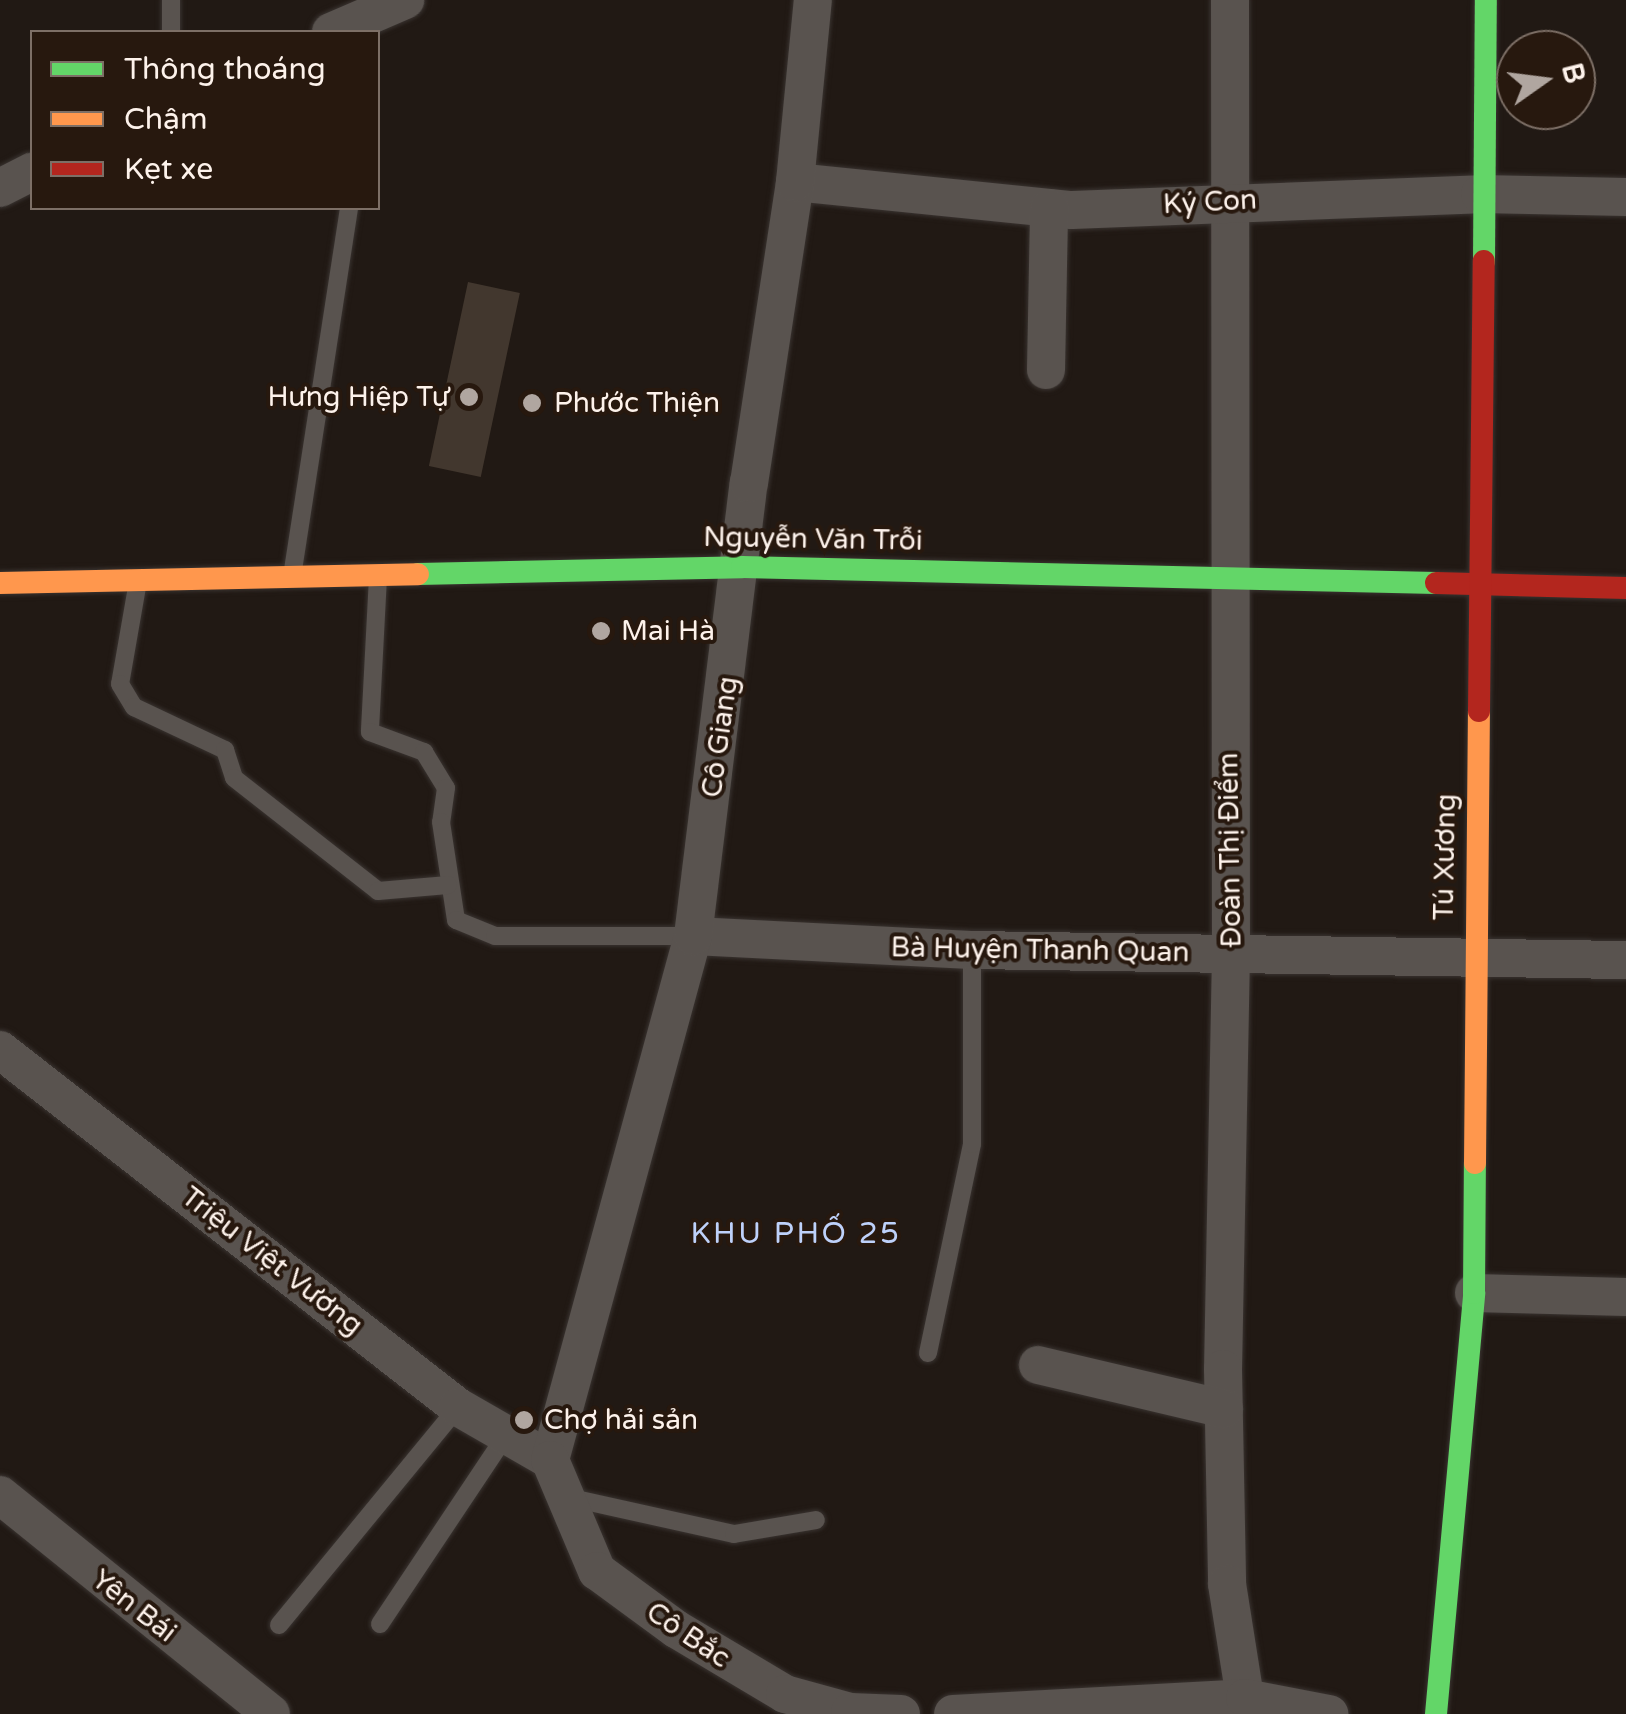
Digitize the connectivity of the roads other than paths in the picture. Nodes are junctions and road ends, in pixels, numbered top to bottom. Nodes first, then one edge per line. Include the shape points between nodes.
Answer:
1 (171, 0) edge
2 (812, 0) edge
3 (1230, 0) edge
4 (1486, 0) edge
5 (383, 16) edge
6 (171, 30) edge
7 (338, 30) edge
8 (30, 173) edge
9 (794, 182) junction
10 (0, 188) edge
11 (1480, 194) junction
12 (1626, 197) edge
13 (1231, 200) junction
14 (1050, 208) junction
15 (349, 210) edge
16 (1046, 370) dead end
17 (742, 566) junction
18 (292, 575) junction
19 (1227, 576) junction
20 (378, 577) junction
21 (138, 580) junction
22 (0, 583) edge
23 (1478, 587) junction
24 (1626, 588) edge
25 (448, 885) junction
26 (693, 936) junction
27 (972, 950) junction
28 (1232, 954) junction
29 (1474, 959) junction
30 (1626, 960) edge
31 (0, 1050) edge
32 (1474, 1294) junction
33 (1626, 1297) edge
34 (928, 1353) dead end
35 (1038, 1364) dead end
36 (458, 1408) junction
37 (1224, 1409) junction
38 (504, 1438) junction
39 (550, 1460) junction
40 (0, 1495) edge
41 (562, 1496) junction
42 (816, 1520) dead end
43 (380, 1624) dead end
44 (279, 1625) dead end
45 (1245, 1698) junction
46 (789, 1704) edge
47 (270, 1714) edge
48 (902, 1714) edge
49 (954, 1714) edge
50 (1330, 1714) edge
51 (1436, 1714) edge

1 - 6 lane
2 - 9 street, Cô Giang
3 - 13 street, Đoàn Thị Điểm
4 - 11 street, Tú Xương
5 - 7 street
8 - 10 street
9 - 14 street, Ký Con
9 - 17 street, Cô Giang
11 - 12 street, Ký Con
11 - 13 street, Ký Con
11 - 23 street, Tú Xương
13 - 14 street, Ký Con
13 - 19 street, Đoàn Thị Điểm
14 - 16 street
15 - 18 lane
17 - 19 street, Nguyễn Văn Trỗi
17 - 20 street, Nguyễn Văn Trỗi
17 - 26 street, Cô Giang
18 - 20 street, Nguyễn Văn Trỗi
18 - 21 street, Nguyễn Văn Trỗi
19 - 23 street, Nguyễn Văn Trỗi
19 - 28 street, Đoàn Thị Điểm
20 - 25 lane via 370,732 424,752 446,788 441,822
21 - 22 street, Nguyễn Văn Trỗi
21 - 25 lane via 120,684 134,708 225,750 234,778 378,890
23 - 24 street, Nguyễn Văn Trỗi
23 - 29 street, Tú Xương
25 - 26 lane via 456,920 495,936
26 - 27 street, Bà Huyện Thanh Quan
26 - 39 street, Cô Giang
27 - 28 street, Bà Huyện Thanh Quan
27 - 34 lane via 972,1144
28 - 29 street, Bà Huyện Thanh Quan
28 - 37 street, Đoàn Thị Điểm
29 - 30 street, Bà Huyện Thanh Quan
29 - 32 street, Tú Xương
31 - 36 street, Triệu Việt Vương
32 - 33 street
32 - 51 street, Tú Xương
35 - 37 street
36 - 38 street, Triệu Việt Vương
36 - 44 lane
37 - 45 street, Đoàn Thị Điểm via 1228,1584
38 - 39 street, Triệu Việt Vương
38 - 43 lane
39 - 41 street, Cô Bắc
40 - 47 street, Yên Bái
41 - 42 lane via 734,1534
41 - 46 street, Cô Bắc via 597,1571
45 - 49 street
45 - 50 street
46 - 48 street, Cô Bắc

